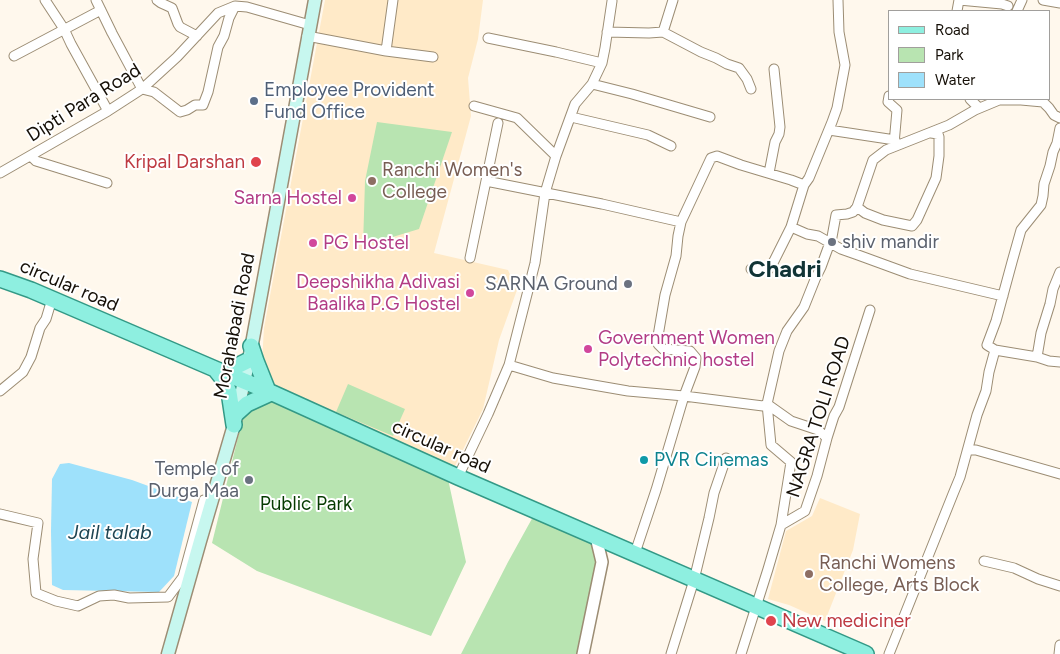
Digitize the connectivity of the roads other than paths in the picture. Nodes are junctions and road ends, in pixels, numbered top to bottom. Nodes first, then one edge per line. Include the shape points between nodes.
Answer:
1 (45, 0) edge
2 (96, 0) edge
3 (157, 0) edge
4 (314, 0) edge
5 (393, 0) edge
6 (612, 0) edge
7 (673, 0) edge
8 (838, 0) edge
9 (959, 0) edge
10 (1043, 0) edge
11 (1060, 3) edge
12 (235, 6) junction
13 (1008, 6) dead end
14 (101, 10) junction
15 (64, 29) junction
16 (309, 31) junction
17 (607, 32) junction
18 (663, 32) junction
19 (198, 36) junction
20 (488, 38) dead end
21 (386, 51) junction
22 (14, 56) dead end
23 (433, 57) dead end
24 (602, 63) junction
25 (774, 70) dead end
26 (592, 84) junction
27 (142, 89) junction
28 (751, 89) dead end
29 (888, 100) edge
30 (971, 100) edge
31 (997, 100) edge
32 (1028, 100) edge
33 (474, 106) dead end
34 (979, 108) junction
35 (108, 111) junction
36 (710, 117) dead end
37 (571, 118) junction
38 (1060, 118) edge
39 (498, 123) dead end
40 (1060, 128) edge
41 (829, 130) junction
42 (932, 133) junction
43 (894, 144) junction
44 (670, 146) dead end
45 (31, 156) junction
46 (556, 156) junction
47 (0, 173) edge
48 (769, 173) junction
49 (486, 181) junction
50 (107, 183) dead end
51 (804, 185) junction
52 (545, 193) junction
53 (857, 207) junction
54 (681, 222) junction
55 (791, 227) junction
56 (830, 242) junction
57 (470, 258) dead end
58 (751, 269) dead end
59 (1060, 272) edge
60 (0, 279) edge
61 (1003, 296) junction
62 (52, 299) junction
63 (870, 310) dead end
64 (995, 350) junction
65 (250, 353) junction
66 (1037, 357) junction
67 (1060, 362) edge
68 (509, 365) junction
69 (219, 371) junction
70 (244, 381) junction
71 (0, 391) edge
72 (270, 392) junction
73 (684, 396) junction
74 (765, 405) junction
75 (235, 419) junction
76 (826, 438) junction
77 (969, 450) junction
78 (726, 458) dead end
79 (1060, 474) edge
80 (458, 477) junction
81 (212, 500) junction
82 (0, 514) edge
83 (781, 524) junction
84 (596, 537) junction
85 (617, 546) junction
86 (635, 553) junction
87 (984, 561) dead end
88 (602, 562) junction
89 (694, 580) junction
90 (1060, 586) edge
91 (756, 606) junction
92 (1060, 645) edge
93 (168, 654) edge
94 (583, 654) edge
95 (671, 654) edge
96 (741, 654) edge
97 (866, 654) edge
98 (889, 654) edge
99 (1059, 654) edge

1 - 15 street
2 - 14 street
3 - 19 street via 172,8 180,27
4 - 16 main road, Morahabadi Road
5 - 21 street
6 - 17 street
7 - 18 street
8 - 41 street via 845,65 837,108
9 - 13 street
10 - 11 street
12 - 16 street via 247,7
12 - 19 street, Dipti Para Road via 218,13
12 - 27 street via 218,47 203,104 195,104 180,112 154,92
14 - 15 street
14 - 27 street
15 - 22 street
15 - 35 street
16 - 21 street
16 - 65 main road, Morahabadi Road
17 - 18 street
17 - 24 street
18 - 28 street via 739,68
19 - 27 street, Dipti Para Road
20 - 24 street
21 - 23 street
24 - 26 street
25 - 48 street via 780,127
26 - 36 street
26 - 37 street via 576,104
27 - 35 street, Dipti Para Road
29 - 43 street via 898,110
30 - 34 street
31 - 34 street
32 - 38 street via 1043,102
33 - 46 street via 517,118
34 - 42 street
35 - 45 street, Dipti Para Road
37 - 44 street via 648,135
37 - 46 street
39 - 49 street
40 - 61 street via 1041,205 1021,230
41 - 43 street
41 - 51 street
42 - 43 street
42 - 53 street via 939,137 936,178 912,226 883,220
43 - 53 street via 873,160
45 - 47 street, Dipti Para Road
45 - 50 street via 36,161
46 - 52 street
48 - 51 street
48 - 54 street via 718,156 712,158
49 - 52 street
49 - 57 street
51 - 55 street
52 - 54 street
52 - 68 street via 535,263
53 - 56 street via 853,212 836,215
54 - 73 street via 658,344 663,349 690,351 696,358
55 - 56 street
55 - 58 street via 768,269
56 - 61 street via 858,256 910,274
56 - 74 street via 804,307 787,331 779,351
59 - 66 street
60 - 62 main road, circular road
61 - 64 street via 988,345
62 - 69 main road, circular road
62 - 71 street via 24,372
63 - 76 street, NAGRA TOLI ROAD via 840,407
64 - 66 street
64 - 77 street
65 - 69 main road
65 - 70 main road, Morahabadi Road
65 - 72 main road
66 - 67 street
68 - 73 street via 569,381
68 - 80 street
69 - 70 main road, circular road
69 - 75 main road via 229,392
70 - 72 main road, circular road
70 - 75 main road, Morahabadi Road
72 - 75 main road via 247,404
72 - 80 main road, circular road
73 - 74 street
73 - 86 street
74 - 76 street via 791,421 818,430
74 - 83 street via 771,445 791,462
75 - 81 main road, Morahabadi Road
76 - 83 street, NAGRA TOLI ROAD via 805,511
77 - 79 street
77 - 98 street
78 - 89 street via 714,493
80 - 84 main road, circular road
81 - 82 street via 204,500 183,577 168,597 99,596 78,606 36,593 33,558 38,523
81 - 93 main road, Morahabadi Road
83 - 91 street
84 - 85 main road, circular road
84 - 88 street
85 - 86 main road, circular road
85 - 88 street
86 - 89 main road, circular road
87 - 90 street via 1014,568
88 - 94 street
89 - 91 main road, circular road
89 - 95 street
91 - 96 street
91 - 97 main road, circular road
92 - 99 street

